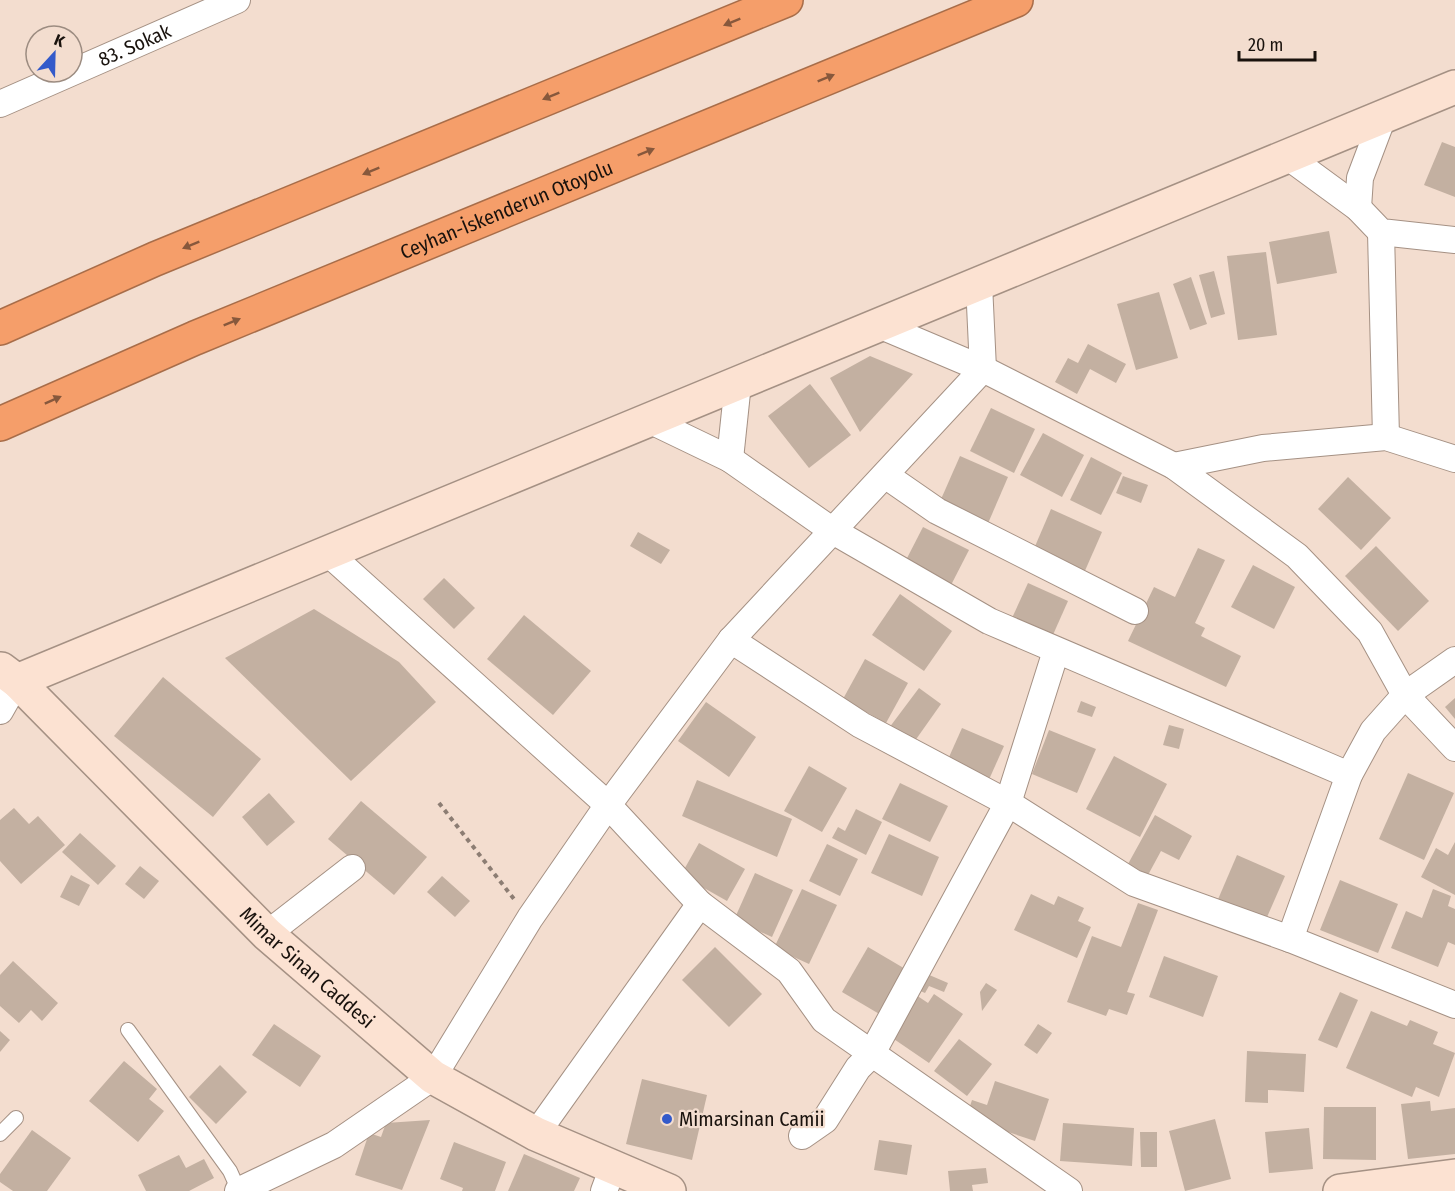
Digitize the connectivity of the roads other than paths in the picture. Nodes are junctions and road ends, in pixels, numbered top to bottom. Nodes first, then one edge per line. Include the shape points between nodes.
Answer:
1 (237, 0) edge
2 (786, 0) edge
3 (1016, 0) edge
4 (1455, 87) edge
5 (0, 104) edge
6 (1383, 117) junction
7 (1287, 156) junction
8 (1358, 208) junction
9 (1381, 232) junction
10 (1455, 240) edge
11 (979, 284) junction
12 (879, 325) junction
13 (0, 328) edge
14 (983, 369) junction
15 (738, 383) junction
16 (649, 420) junction
17 (0, 424) edge
18 (1386, 437) junction
19 (730, 459) junction
20 (1455, 459) edge
21 (1174, 466) junction
22 (885, 475) junction
23 (833, 531) junction
24 (328, 553) junction
25 (1135, 611) dead end
26 (731, 640) junction
27 (1056, 651) junction
28 (1455, 660) edge
29 (9, 675) edge
30 (1405, 695) junction
31 (0, 711) edge
32 (1455, 748) edge
33 (1349, 775) junction
34 (1008, 803) junction
35 (608, 806) junction
36 (352, 868) dead end
37 (700, 904) junction
38 (267, 934) junction
39 (1290, 939) junction
40 (1455, 1005) edge
41 (128, 1030) dead end
42 (872, 1055) junction
43 (433, 1077) junction
44 (16, 1118) dead end
45 (0, 1134) edge
46 (536, 1134) junction
47 (802, 1136) dead end
48 (1455, 1176) edge
49 (609, 1179) edge
50 (1354, 1190) edge
51 (239, 1191) edge
52 (669, 1191) edge
53 (1069, 1191) edge

1 - 5 street, 83. Sokak
2 -> 13 highway via 155,259
17 -> 3 highway, Ceyhan-İskenderun Otoyolu via 195,338
4 - 6 street
6 - 7 street
6 - 8 street via 1360,178
7 - 8 street
7 - 11 street
8 - 9 street
9 - 10 street
9 - 18 street
11 - 12 street
11 - 14 street
12 - 14 street
12 - 15 street
14 - 21 street
14 - 22 street
15 - 16 street
15 - 19 street
16 - 19 street
16 - 24 street
18 - 20 street
18 - 21 street via 1263,448
19 - 23 street
21 - 30 street via 1297,556 1370,632
22 - 23 street
22 - 25 street via 937,511
23 - 26 street
23 - 27 street via 989,621
24 - 29 street
24 - 35 street
26 - 34 street via 861,725
26 - 35 street
27 - 33 street
27 - 34 street
28 - 30 street
29 - 31 street
29 - 38 street, Mimar Sinan Caddesi
30 - 32 street
30 - 33 street via 1373,731
33 - 39 street
34 - 39 street via 1134,883
34 - 42 street
35 - 37 street
35 - 43 street via 530,918
36 - 38 street
37 - 42 street via 789,971 824,1020
37 - 46 street
38 - 43 street, Mimar Sinan Caddesi
39 - 40 street
41 - 51 lane via 230,1171
42 - 47 street via 858,1068 825,1120
42 - 53 street
43 - 46 street, Mimar Sinan Caddesi
43 - 51 street via 334,1145
44 - 45 lane
46 - 49 street, Mimar Sinan Caddesi
48 - 50 street
49 - 52 street, Mimar Sinan Caddesi

